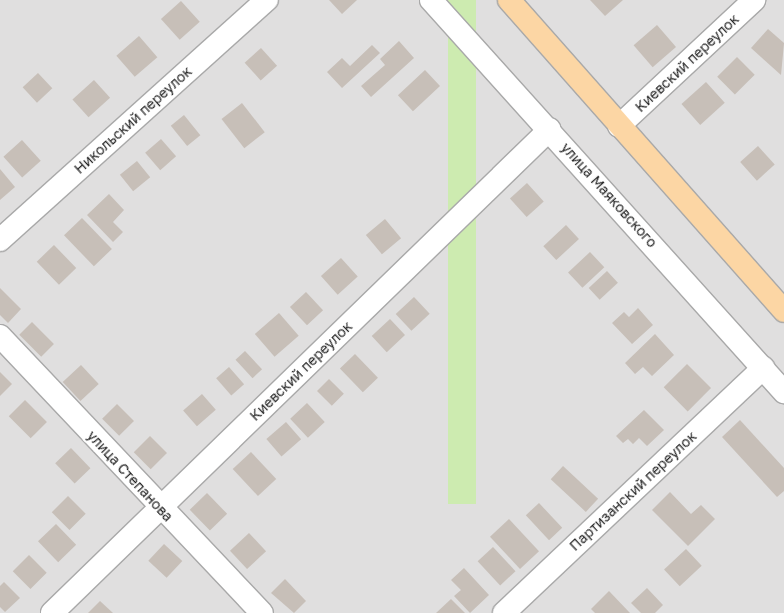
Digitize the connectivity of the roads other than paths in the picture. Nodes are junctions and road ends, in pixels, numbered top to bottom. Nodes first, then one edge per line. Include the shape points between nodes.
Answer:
1 (267, 0) edge
2 (432, 0) edge
3 (509, 0) edge
4 (754, 0) edge
5 (620, 126) junction
6 (550, 130) junction
7 (0, 240) edge
8 (784, 311) edge
9 (0, 336) edge
10 (763, 368) junction
11 (784, 392) edge
12 (160, 509) junction
13 (52, 613) edge
14 (262, 613) edge
15 (504, 613) edge

1 - 7 street, Никольский переулок
2 - 6 street, улица Маяковского
3 - 5 main road
4 - 5 street, Киевский переулок
5 - 8 main road
6 - 10 street, улица Маяковского
6 - 12 street, Киевский переулок
9 - 12 street, улица Степанова
10 - 11 street, улица Маяковского
10 - 15 street, Партизанский переулок
12 - 13 street, Киевский переулок
12 - 14 street, улица Степанова

